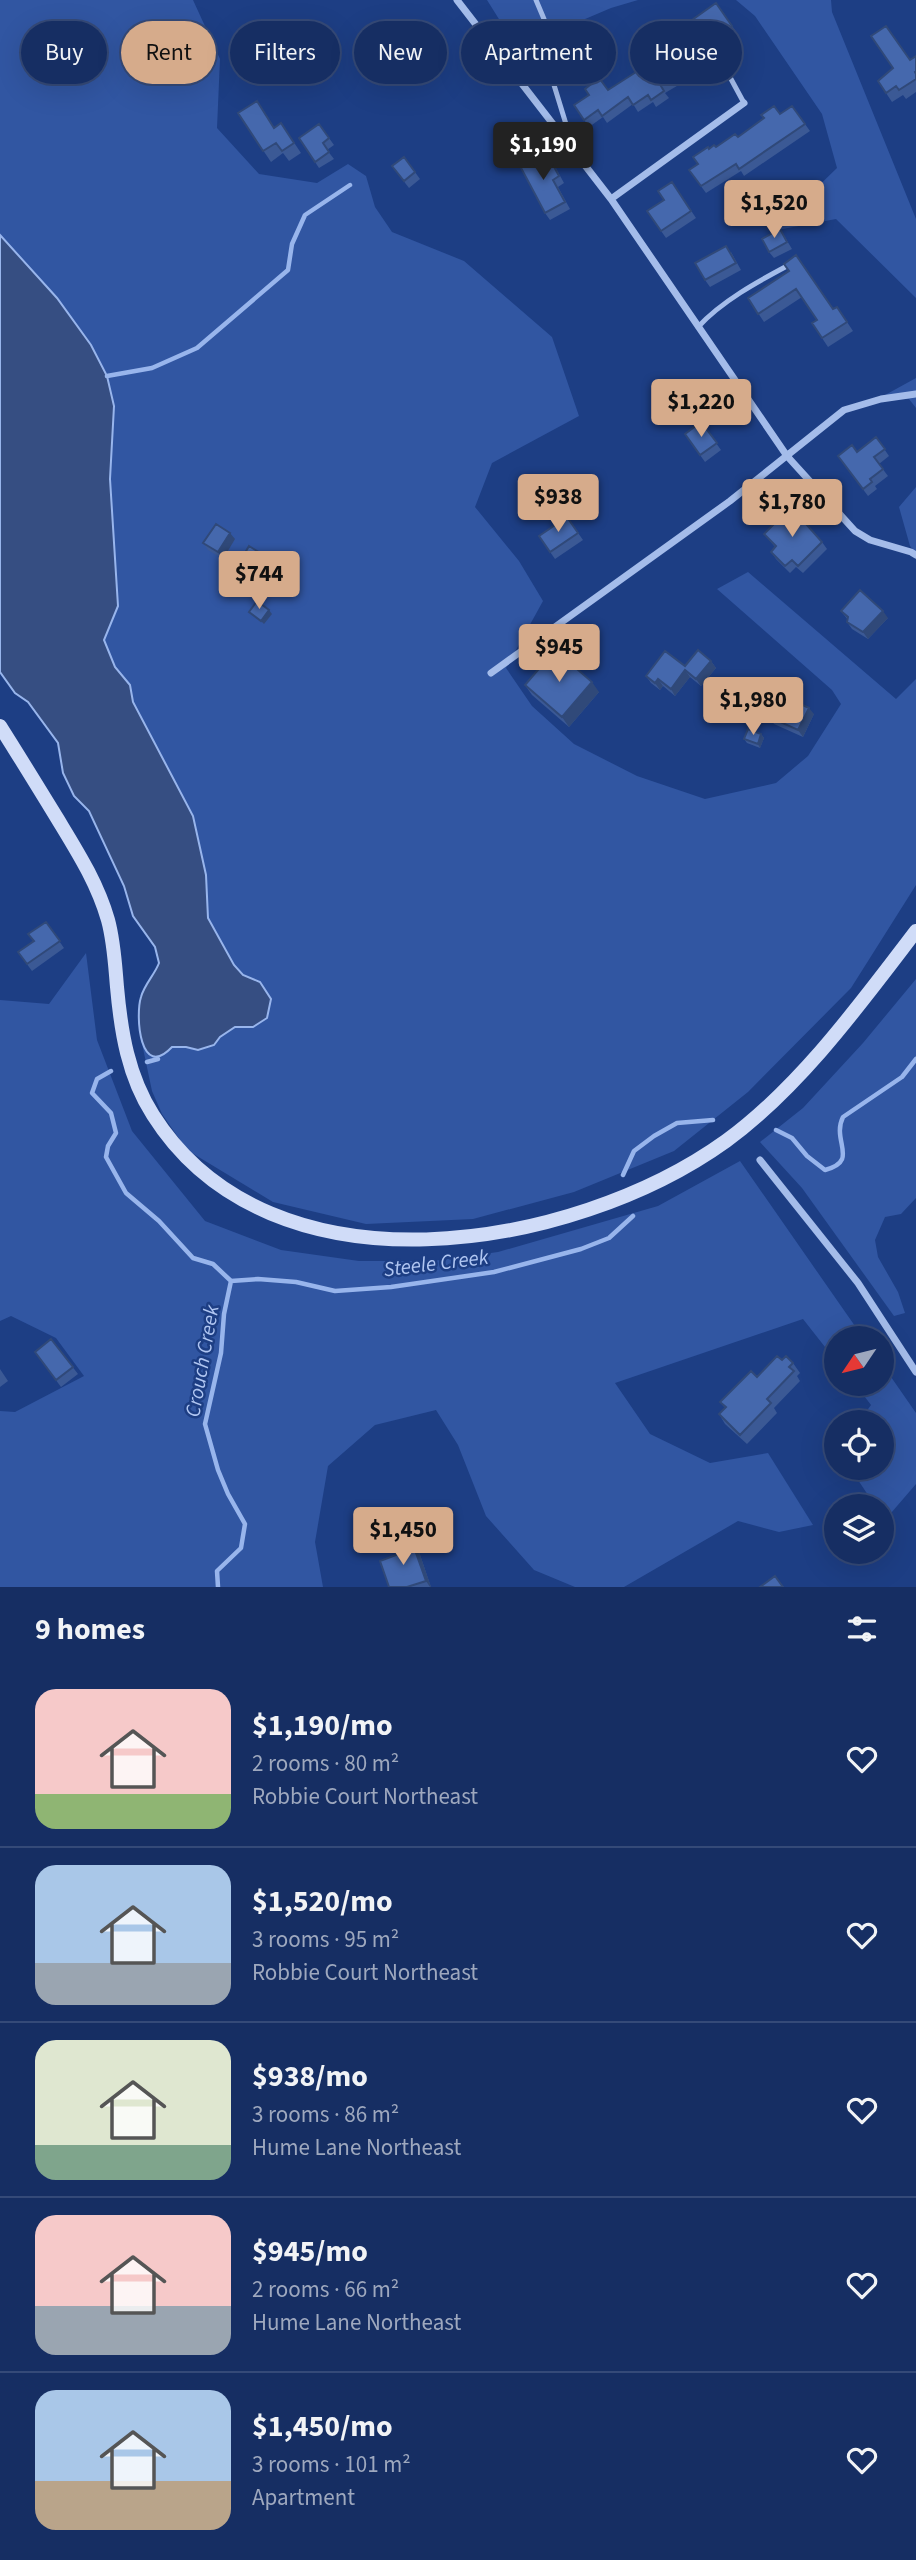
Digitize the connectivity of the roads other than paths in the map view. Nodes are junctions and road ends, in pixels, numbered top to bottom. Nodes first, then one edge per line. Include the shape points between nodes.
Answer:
1 (457, 0) edge
2 (536, 0) edge
3 (734, 84) edge
4 (744, 103) joint
5 (575, 153) junction
6 (611, 199) junction
7 (788, 266) edge
8 (698, 327) junction
9 (916, 394) edge
10 (787, 456) junction
11 (916, 555) edge
12 (491, 673) dead end
13 (0, 726) edge
14 (916, 931) edge
15 (760, 1160) dead end
16 (916, 1372) edge

1 - 5 street
2 - 5 lane via 544,19 554,85
3 - 4 lane
4 - 6 street
5 - 6 street
6 - 8 street
7 - 8 lane
8 - 10 street
9 - 10 street via 844,410
10 - 11 street via 855,531
10 - 12 street
13 - 14 main road via 94,883 112,940 128,1062 151,1114 179,1151 223,1188 269,1212 325,1230 398,1240 489,1234 590,1209 691,1163 726,1141 784,1090
15 - 16 street via 858,1283

